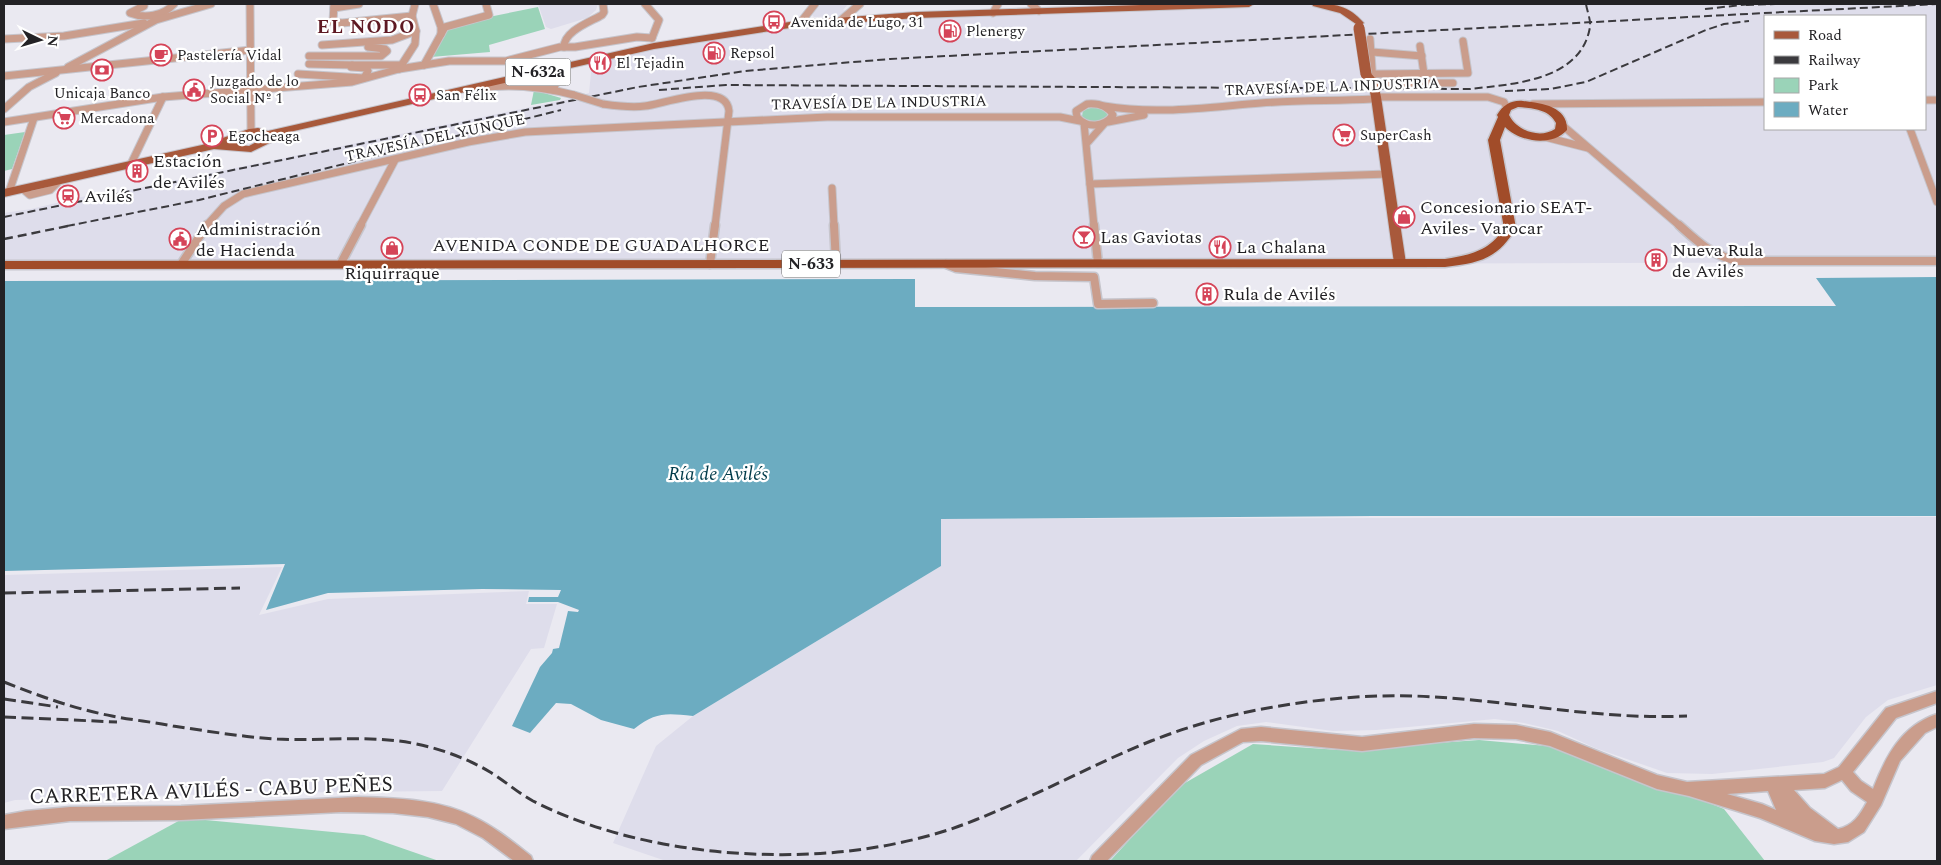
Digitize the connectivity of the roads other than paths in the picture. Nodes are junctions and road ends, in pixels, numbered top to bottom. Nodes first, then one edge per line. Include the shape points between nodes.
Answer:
1 (140, 4) edge
2 (174, 4) edge
3 (211, 4) edge
4 (250, 4) edge
5 (359, 4) edge
6 (415, 4) edge
7 (433, 4) edge
8 (486, 4) edge
9 (603, 4) edge
10 (645, 4) edge
11 (815, 4) edge
12 (860, 4) edge
13 (1031, 4) edge
14 (1249, 4) edge
15 (1316, 4) edge
16 (1332, 4) edge
17 (334, 6) edge
18 (1109, 6) edge
19 (1342, 7) edge
20 (996, 8) edge
21 (1039, 11) junction
22 (412, 16) junction
23 (156, 20) junction
24 (841, 20) junction
25 (800, 23) junction
26 (122, 28) junction
27 (416, 31) junction
28 (441, 34) junction
29 (4, 38) edge
30 (120, 39) junction
31 (1370, 39) dead end
32 (327, 40) dead end
33 (1464, 41) dead end
34 (370, 42) junction
35 (653, 42) junction
36 (1420, 46) dead end
37 (564, 47) junction
38 (251, 50) junction
39 (1372, 52) junction
40 (381, 56) joint
41 (1422, 56) junction
42 (84, 58) junction
43 (310, 61) joint
44 (587, 61) junction
45 (352, 65) junction
46 (424, 65) junction
47 (94, 66) junction
48 (400, 67) junction
49 (61, 70) junction
50 (540, 72) junction
51 (298, 74) dead end
52 (1424, 74) junction
53 (4, 76) edge
54 (1371, 77) junction
55 (364, 78) junction
56 (1453, 83) dead end
57 (529, 86) junction
58 (250, 90) junction
59 (577, 94) junction
60 (163, 97) junction
61 (1376, 97) junction
62 (421, 99) junction
63 (1764, 102) edge
64 (1530, 104) junction
65 (1571, 104) junction
66 (1104, 106) junction
67 (1079, 108) junction
68 (4, 109) edge
69 (1154, 112) junction
70 (1031, 116) junction
71 (1507, 117) junction
72 (34, 118) junction
73 (1558, 119) junction
74 (728, 121) junction
75 (4, 122) edge
76 (1082, 122) junction
77 (1106, 123) junction
78 (1910, 130) edge
79 (251, 132) junction
80 (1523, 133) junction
81 (1496, 134) junction
82 (240, 136) junction
83 (266, 137) junction
84 (1545, 137) junction
85 (1088, 142) junction
86 (205, 148) junction
87 (236, 148) junction
88 (1590, 148) junction
89 (395, 160) junction
90 (131, 164) junction
91 (1388, 174) junction
92 (1090, 184) junction
93 (832, 188) dead end
94 (6, 193) edge
95 (1937, 202) edge
96 (1937, 260) edge
97 (182, 263) junction
98 (341, 263) junction
99 (836, 263) junction
100 (944, 263) junction
101 (1098, 263) junction
102 (1400, 263) junction
103 (710, 264) junction
104 (4, 265) edge
105 (1153, 303) dead end
106 (1937, 697) edge
107 (1937, 720) edge
108 (1844, 772) junction
109 (1778, 784) junction
110 (1687, 789) junction
111 (1876, 800) junction
112 (4, 822) edge
113 (1803, 830) junction
114 (1841, 838) junction
115 (526, 861) edge
116 (1097, 861) edge

1 - 2 street via 144,6 130,13 138,17 148,16 170,9
3 - 23 street
4 - 38 street
5 - 17 street
6 - 22 street
7 - 28 street
8 - 28 street via 489,15 454,23 445,27
9 - 37 street via 602,15 568,35
10 - 35 street via 659,20
11 - 25 street
12 - 24 street
13 - 21 street
14 - 18 main road, N-632a
15 - 19 main road
16 - 19 main road
17 - 22 street via 333,22
18 - 21 main road, N-632a
19 - 54 main road, bridge via 1358,19
20 - 21 main road, N-632a
20 - 24 main road, N-632a
22 - 27 street
23 - 26 street
23 - 30 street
24 - 25 main road, N-632a
25 - 35 main road, N-632a
26 - 29 street via 64,36
26 - 30 street via 127,31
27 - 34 street via 398,38
27 - 48 street via 415,44
28 - 46 street
30 - 42 street
31 - 39 street
32 - 34 street via 322,45
33 - 52 street via 1468,73
34 - 40 street via 368,47 388,51
35 - 37 street via 637,37
35 - 44 main road, N-632a
36 - 41 street
37 - 46 street via 506,61 449,60
38 - 47 street
38 - 58 street
39 - 41 street
39 - 54 street
40 - 43 street
41 - 52 street
42 - 47 street via 82,66
42 - 49 street
43 - 45 street
44 - 50 main road, N-632a
44 - 59 street via 544,77 547,84
45 - 48 street
45 - 55 street via 366,68 368,71
46 - 48 street
47 - 49 street
48 - 55 street
49 - 53 street
49 - 68 street via 29,87
50 - 57 street via 526,78
50 - 62 main road, N-632a
51 - 55 street
52 - 54 street
54 - 56 street
54 - 61 main road
55 - 58 street via 352,82
57 - 59 street
57 - 62 street via 492,86
58 - 60 street
58 - 79 street
59 - 74 street, bridge via 622,107 658,105 702,95 715,96 728,106
60 - 72 street
60 - 90 street
61 - 69 street, TRAVESÍA DE LA INDUSTRIA
61 - 71 street, TRAVESÍA DE LA INDUSTRIA via 1488,97 1504,102
61 - 91 main road
62 - 83 main road, N-632a via 291,128
63 - 65 street
64 - 65 street
64 - 71 highway via 1517,104
64 - 73 highway
65 - 73 street
66 - 67 street, TRAVESÍA DE LA INDUSTRIA via 1093,104
66 - 69 street, TRAVESÍA DE LA INDUSTRIA
66 - 77 street via 1113,115
67 - 70 street, TRAVESÍA DE LA INDUSTRIA
67 - 76 street via 1076,114
69 - 77 street, TRAVESÍA DE LA INDUSTRIA
70 - 74 street, TRAVESÍA DE LA INDUSTRIA via 855,116
70 - 76 street, TRAVESÍA DE LA INDUSTRIA via 1068,117
71 - 80 highway
71 - 81 highway
72 - 75 street
72 - 94 street
73 - 84 highway via 1557,134
73 - 88 street
74 - 89 street, TRAVESÍA DEL YUNQUE via 525,132
74 - 103 street
76 - 77 street, TRAVESÍA DE LA INDUSTRIA
76 - 85 street
77 - 85 street
78 - 95 street
79 - 82 main road, N-632a
79 - 83 main road, N-632a via 259,131
80 - 81 highway
80 - 84 highway
81 - 102 highway, AVENIDA CONDE DE GUADALHORCE / N-633 via 1495,146 1510,228 1503,241 1470,260
82 - 86 main road, N-632a
82 - 87 main road via 234,142
83 - 87 main road, N-632a via 251,149
84 - 88 street
85 - 92 street
86 - 87 main road, N-632a
86 - 90 main road, N-632a
88 - 96 street via 1718,256 1737,261
89 - 97 street, TRAVESÍA DEL YUNQUE via 232,198
89 - 98 street
90 - 94 main road, N-632a
91 - 92 street
91 - 102 main road
92 - 101 street
93 - 99 street
97 - 98 highway, AVENIDA CONDE DE GUADALHORCE / N-633
97 - 104 highway, AVENIDA CONDE DE GUADALHORCE / N-633
98 - 103 highway, AVENIDA CONDE DE GUADALHORCE / N-633
99 - 100 highway, AVENIDA CONDE DE GUADALHORCE / N-633
99 - 103 highway, AVENIDA CONDE DE GUADALHORCE / N-633
100 - 101 highway, AVENIDA CONDE DE GUADALHORCE / N-633
100 - 105 street via 956,268 1035,276 1094,277 1098,304
101 - 102 highway, AVENIDA CONDE DE GUADALHORCE / N-633
106 - 108 street via 1891,713
107 - 111 street via 1921,727 1893,760
108 - 109 street via 1825,781
108 - 111 street via 1856,786
109 - 110 street
109 - 113 street via 1778,801 1786,815
109 - 114 street via 1816,823
110 - 113 street via 1762,811
110 - 116 street via 1657,782 1550,739 1516,732 1474,731 1362,744 1248,735 1196,760
111 - 114 street via 1870,816
112 - 115 street, CARRETERA AVILÉS - CABU PEÑES via 61,814 181,813 343,804 416,807 466,820 487,831
113 - 114 street

